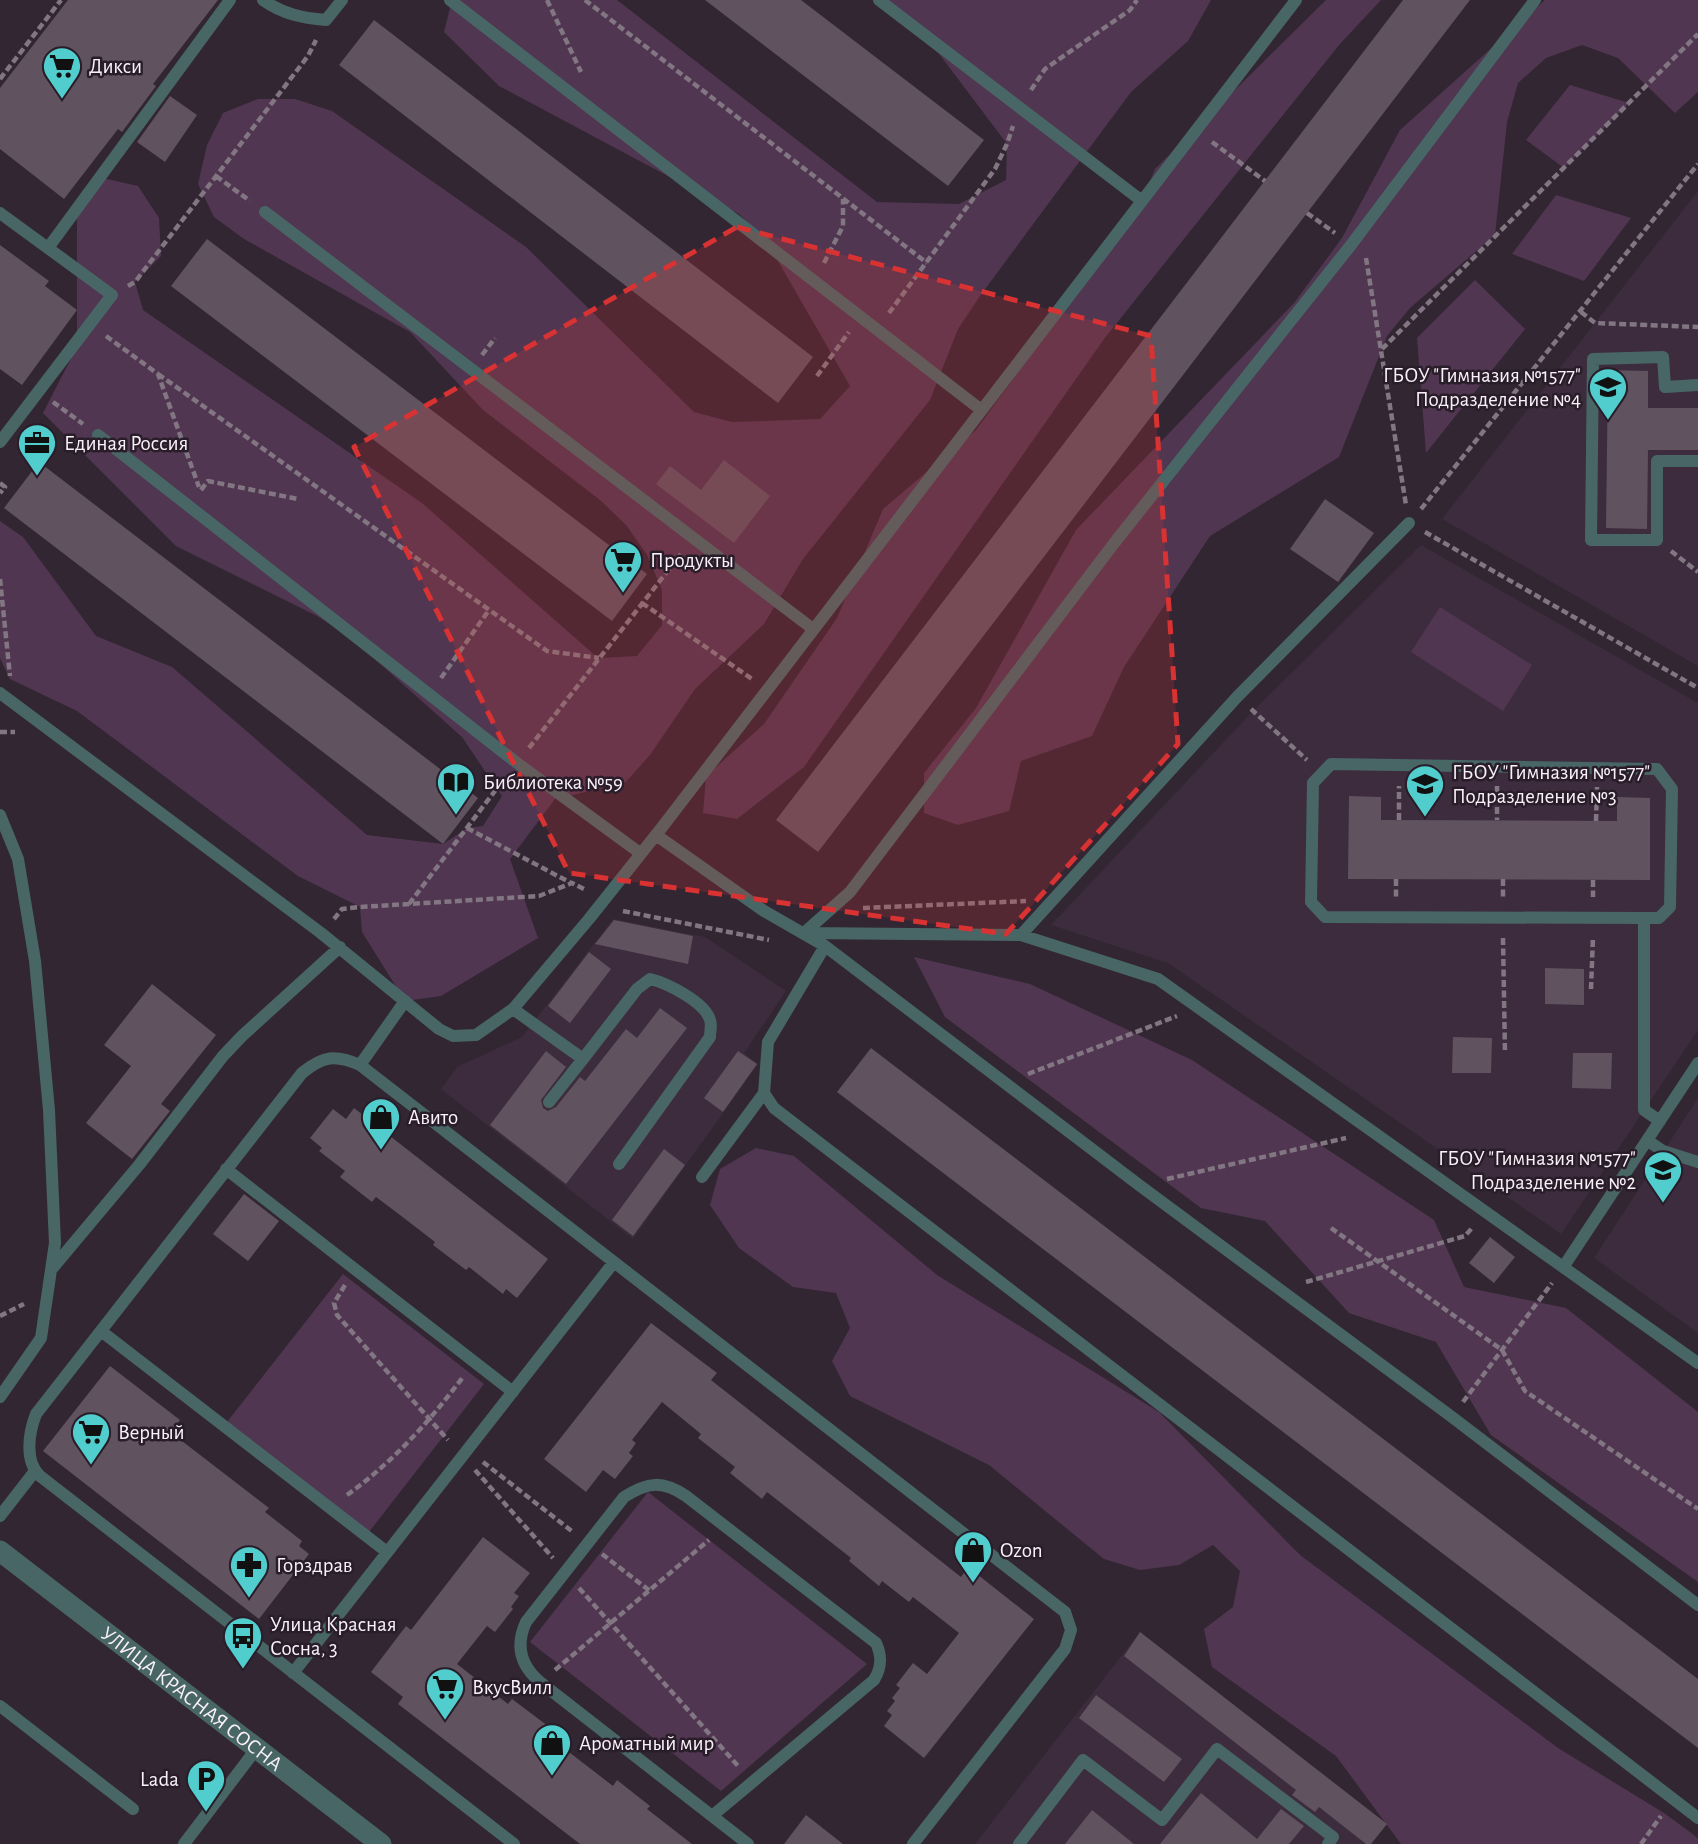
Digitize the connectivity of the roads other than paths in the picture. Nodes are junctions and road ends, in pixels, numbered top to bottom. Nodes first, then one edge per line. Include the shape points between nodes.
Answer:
1 (230, 0) edge
2 (263, 0) edge
3 (342, 0) edge
4 (450, 0) edge
5 (879, 0) edge
6 (1296, 0) edge
7 (1535, 0) edge
8 (1142, 201) junction
9 (265, 212) road end
10 (0, 213) edge
11 (48, 248) junction
12 (1698, 385) edge
13 (980, 410) junction
14 (98, 435) road end
15 (0, 442) edge
16 (1698, 461) edge
17 (1409, 523) road end
18 (813, 629) junction
19 (0, 693) edge
20 (0, 815) edge
21 (656, 835) junction
22 (640, 853) junction
23 (1644, 918) junction
24 (804, 933) junction
25 (1021, 935) junction
26 (825, 946) junction
27 (340, 947) junction
28 (405, 1001) junction
29 (513, 1009) junction
30 (583, 1059) junction
31 (1698, 1063) edge
32 (360, 1065) junction
33 (764, 1093) junction
34 (549, 1102) dead end
35 (1660, 1121) junction
36 (1648, 1141) junction
37 (1698, 1163) edge
38 (619, 1164) dead end
39 (226, 1170) junction
40 (702, 1177) dead end
41 (614, 1262) junction
42 (1564, 1266) junction
43 (51, 1270) junction
44 (101, 1331) junction
45 (1698, 1363) edge
46 (513, 1392) junction
47 (0, 1397) edge
48 (35, 1471) junction
49 (0, 1516) edge
50 (0, 1552) edge
51 (387, 1552) junction
52 (1698, 1605) edge
53 (293, 1673) junction
54 (0, 1706) edge
55 (257, 1748) junction
56 (133, 1809) dead end
57 (712, 1816) junction
58 (1698, 1818) edge
59 (184, 1844) edge
60 (382, 1844) edge
61 (514, 1844) edge
62 (748, 1844) edge
63 (913, 1844) edge
64 (1018, 1844) edge
65 (1328, 1844) edge

1 - 11 lane
2 - 3 lane via 279,11 326,20
4 - 13 lane
5 - 8 lane
6 - 8 lane
7 - 24 lane via 850,892
8 - 13 lane
9 - 18 lane
10 - 11 lane
11 - 15 lane via 112,295
12 - 16 lane via 1665,387 1663,357 1593,359 1591,540 1657,540 1657,461
13 - 18 lane
14 - 22 lane via 517,763
17 - 25 lane via 1237,697
18 - 21 lane
19 - 27 lane
20 - 43 lane via 18,859 35,961 50,1123 55,1243
21 - 22 lane
21 - 24 lane via 764,911
22 - 29 lane
23 - 23 lane via 1325,917 1311,902 1312,783 1331,764 1657,769 1672,789 1670,907 1659,918
23 - 35 lane via 1644,1110
24 - 25 lane
24 - 26 lane
25 - 42 lane via 1158,979
26 - 33 lane via 768,1042
26 - 52 lane
27 - 28 lane
27 - 43 lane via 223,1056
28 - 29 lane via 453,1036 475,1035
28 - 32 lane
29 - 30 lane
30 - 34 lane
30 - 38 lane via 649,979 665,982 705,1010 712,1022 710,1037
31 - 35 lane
32 - 39 lane via 346,1058 315,1062
32 - 41 lane
33 - 40 lane
33 - 58 lane via 774,1108
35 - 36 lane
36 - 37 lane
36 - 42 lane
39 - 44 lane
39 - 46 lane
41 - 46 lane
41 - 63 lane via 1065,1612 1071,1630 1065,1649
42 - 45 lane
43 - 47 lane via 41,1338
44 - 48 lane via 36,1414 30,1438
44 - 51 lane
46 - 51 lane
48 - 49 lane
48 - 53 lane
50 - 55 street, УЛИЦА КРАСНАЯ СОСНА
51 - 53 lane
53 - 61 lane
54 - 56 lane
55 - 59 lane
55 - 60 street, УЛИЦА КРАСНАЯ СОСНА
57 - 57 lane via 868,1686 878,1674 881,1660 876,1643 675,1489 640,1487 624,1497 526,1622 520,1642 523,1662 530,1674
57 - 62 lane
64 - 65 lane via 1083,1760 1162,1820 1217,1749 1333,1838

